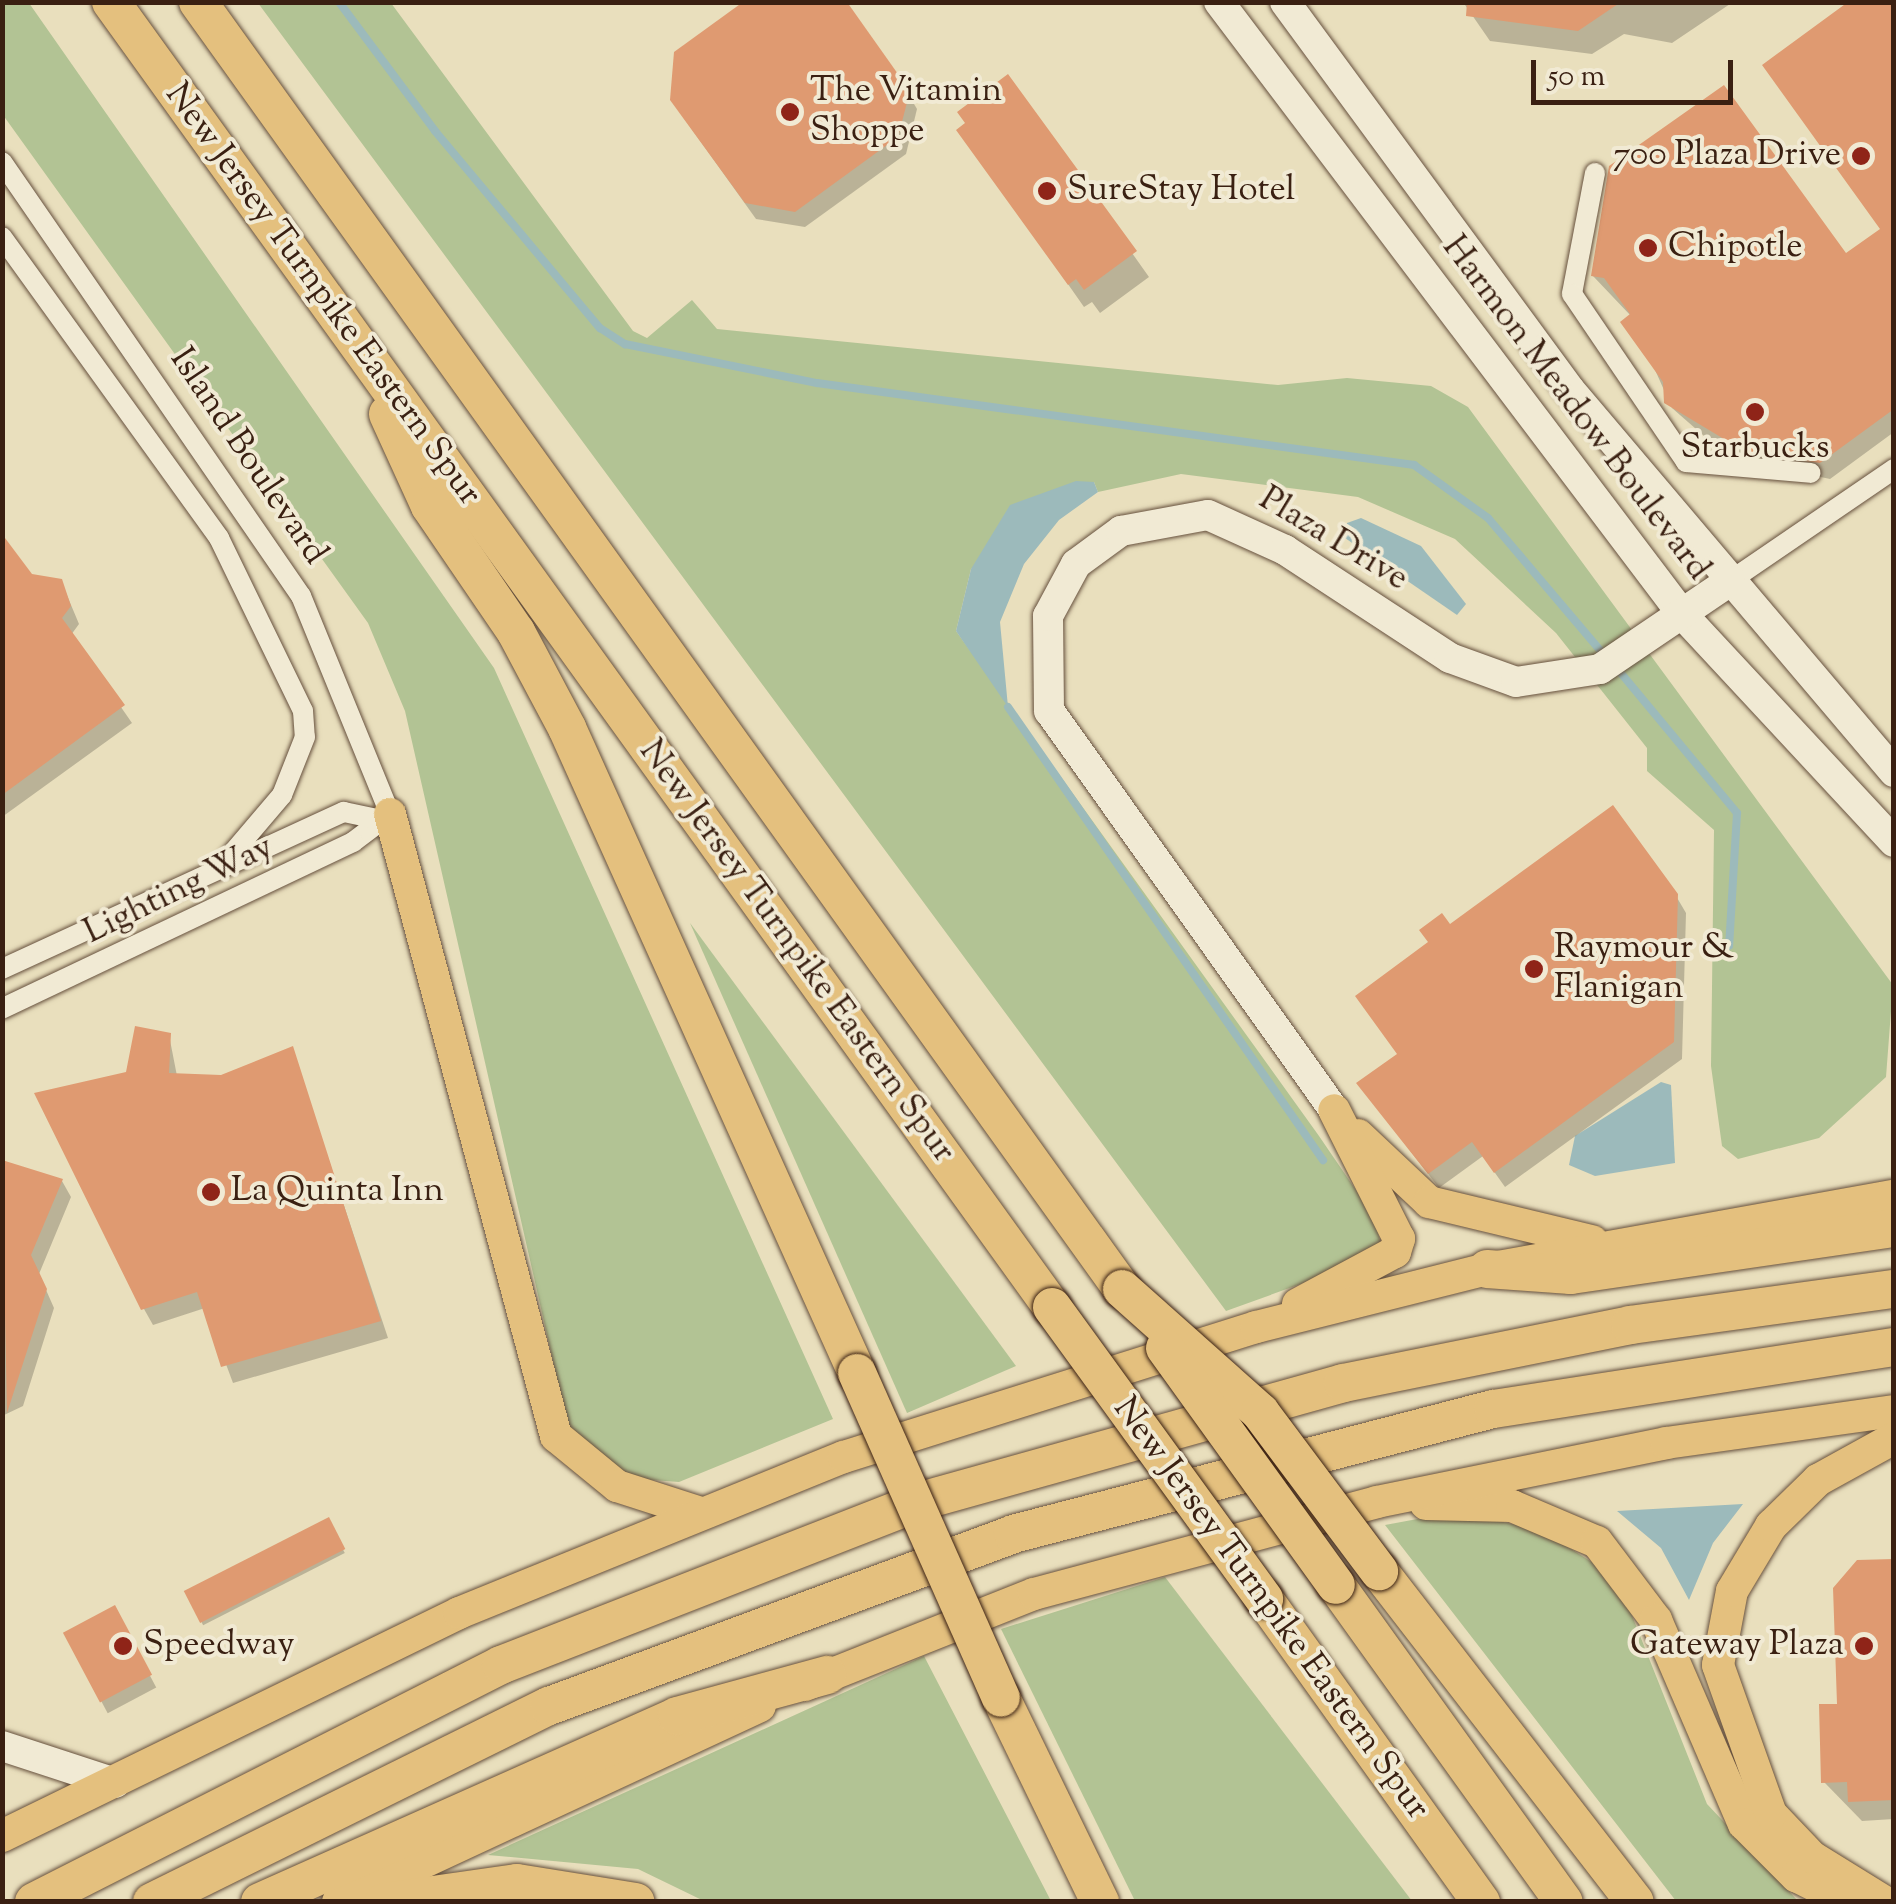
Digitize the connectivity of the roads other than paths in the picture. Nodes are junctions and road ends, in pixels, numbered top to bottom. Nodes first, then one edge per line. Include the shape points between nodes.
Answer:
1 (111, 2) edge
2 (198, 2) edge
3 (1219, 2) edge
4 (1285, 2) edge
5 (2, 162) edge
6 (1595, 173) dead end
7 (2, 237) edge
8 (353, 338) junction
9 (1894, 469) edge
10 (1811, 473) dead end
11 (1730, 581) junction
12 (1682, 614) junction
13 (1894, 772) edge
14 (384, 816) junction
15 (1894, 842) edge
16 (225, 862) junction
17 (2, 970) edge
18 (2, 1009) edge
19 (1334, 1110) junction
20 (1894, 1196) edge
21 (1894, 1228) edge
22 (1598, 1243) junction
23 (1487, 1269) junction
24 (1122, 1289) junction
25 (1894, 1289) edge
26 (1256, 1327) junction
27 (1894, 1347) edge
28 (1894, 1411) edge
29 (1894, 1438) edge
30 (1377, 1502) junction
31 (702, 1512) junction
32 (827, 1675) junction
33 (2, 1746) edge
34 (115, 1783) junction
35 (2, 1836) edge
36 (34, 1902) edge
37 (152, 1902) edge
38 (260, 1902) edge
39 (338, 1902) edge
40 (384, 1902) edge
41 (635, 1902) edge
42 (1100, 1902) edge
43 (1481, 1902) edge
44 (1564, 1902) edge
45 (1635, 1902) edge
46 (1848, 1902) edge
47 (1885, 1902) edge

1 - 8 highway, New Jersey Turnpike Eastern Spur
2 - 24 highway, New Jersey Turnpike Eastern Spur
3 - 12 street, Harmon Meadow Boulevard
4 - 11 street, Harmon Meadow Boulevard via 1570,390
5 - 14 street, Island Boulevard via 301,596
6 - 10 street via 1572,294 1686,462
7 - 16 street, Island Boulevard via 219,538 303,710 305,737 282,795
8 - 42 highway, bridge via 430,506 510,622 567,728 1001,1698
8 - 43 highway, New Jersey Turnpike Eastern Spur, bridge
9 - 11 street, Plaza Drive
11 - 12 street, Plaza Drive
11 - 13 street, Harmon Meadow Boulevard
12 - 15 street, Harmon Meadow Boulevard
12 - 19 street, Plaza Drive via 1573,678 1492,678 1285,550 1208,515 1121,531 1060,588 1042,648 1049,711
14 - 16 street, Lighting Way via 344,812
14 - 18 street, Lighting Way via 353,842
14 - 31 main road via 556,1436 599,1476
16 - 17 street, Lighting Way
19 - 22 main road via 1429,1202
19 - 26 main road via 1400,1225 1396,1252
20 - 22 main road
21 - 23 highway via 1572,1275
22 - 23 main road
23 - 26 main road
24 - 44 highway, New Jersey Turnpike Eastern Spur, bridge
24 - 45 highway, bridge via 1260,1412
25 - 36 highway via 1630,1326 1361,1379 921,1501 500,1665
26 - 31 main road via 844,1457
27 - 37 highway via 1493,1409 995,1539 549,1706
28 - 30 main road via 1666,1442
29 - 47 main road via 1818,1480 1771,1526 1732,1591 1718,1666 1736,1736 1772,1814 1812,1857
30 - 32 main road via 1034,1594
30 - 46 main road via 1512,1506 1597,1542 1656,1620 1744,1824 1796,1876
31 - 34 main road via 459,1613
32 - 38 highway via 677,1716
32 - 39 main road
33 - 34 street
34 - 35 main road
40 - 41 highway via 517,1883

